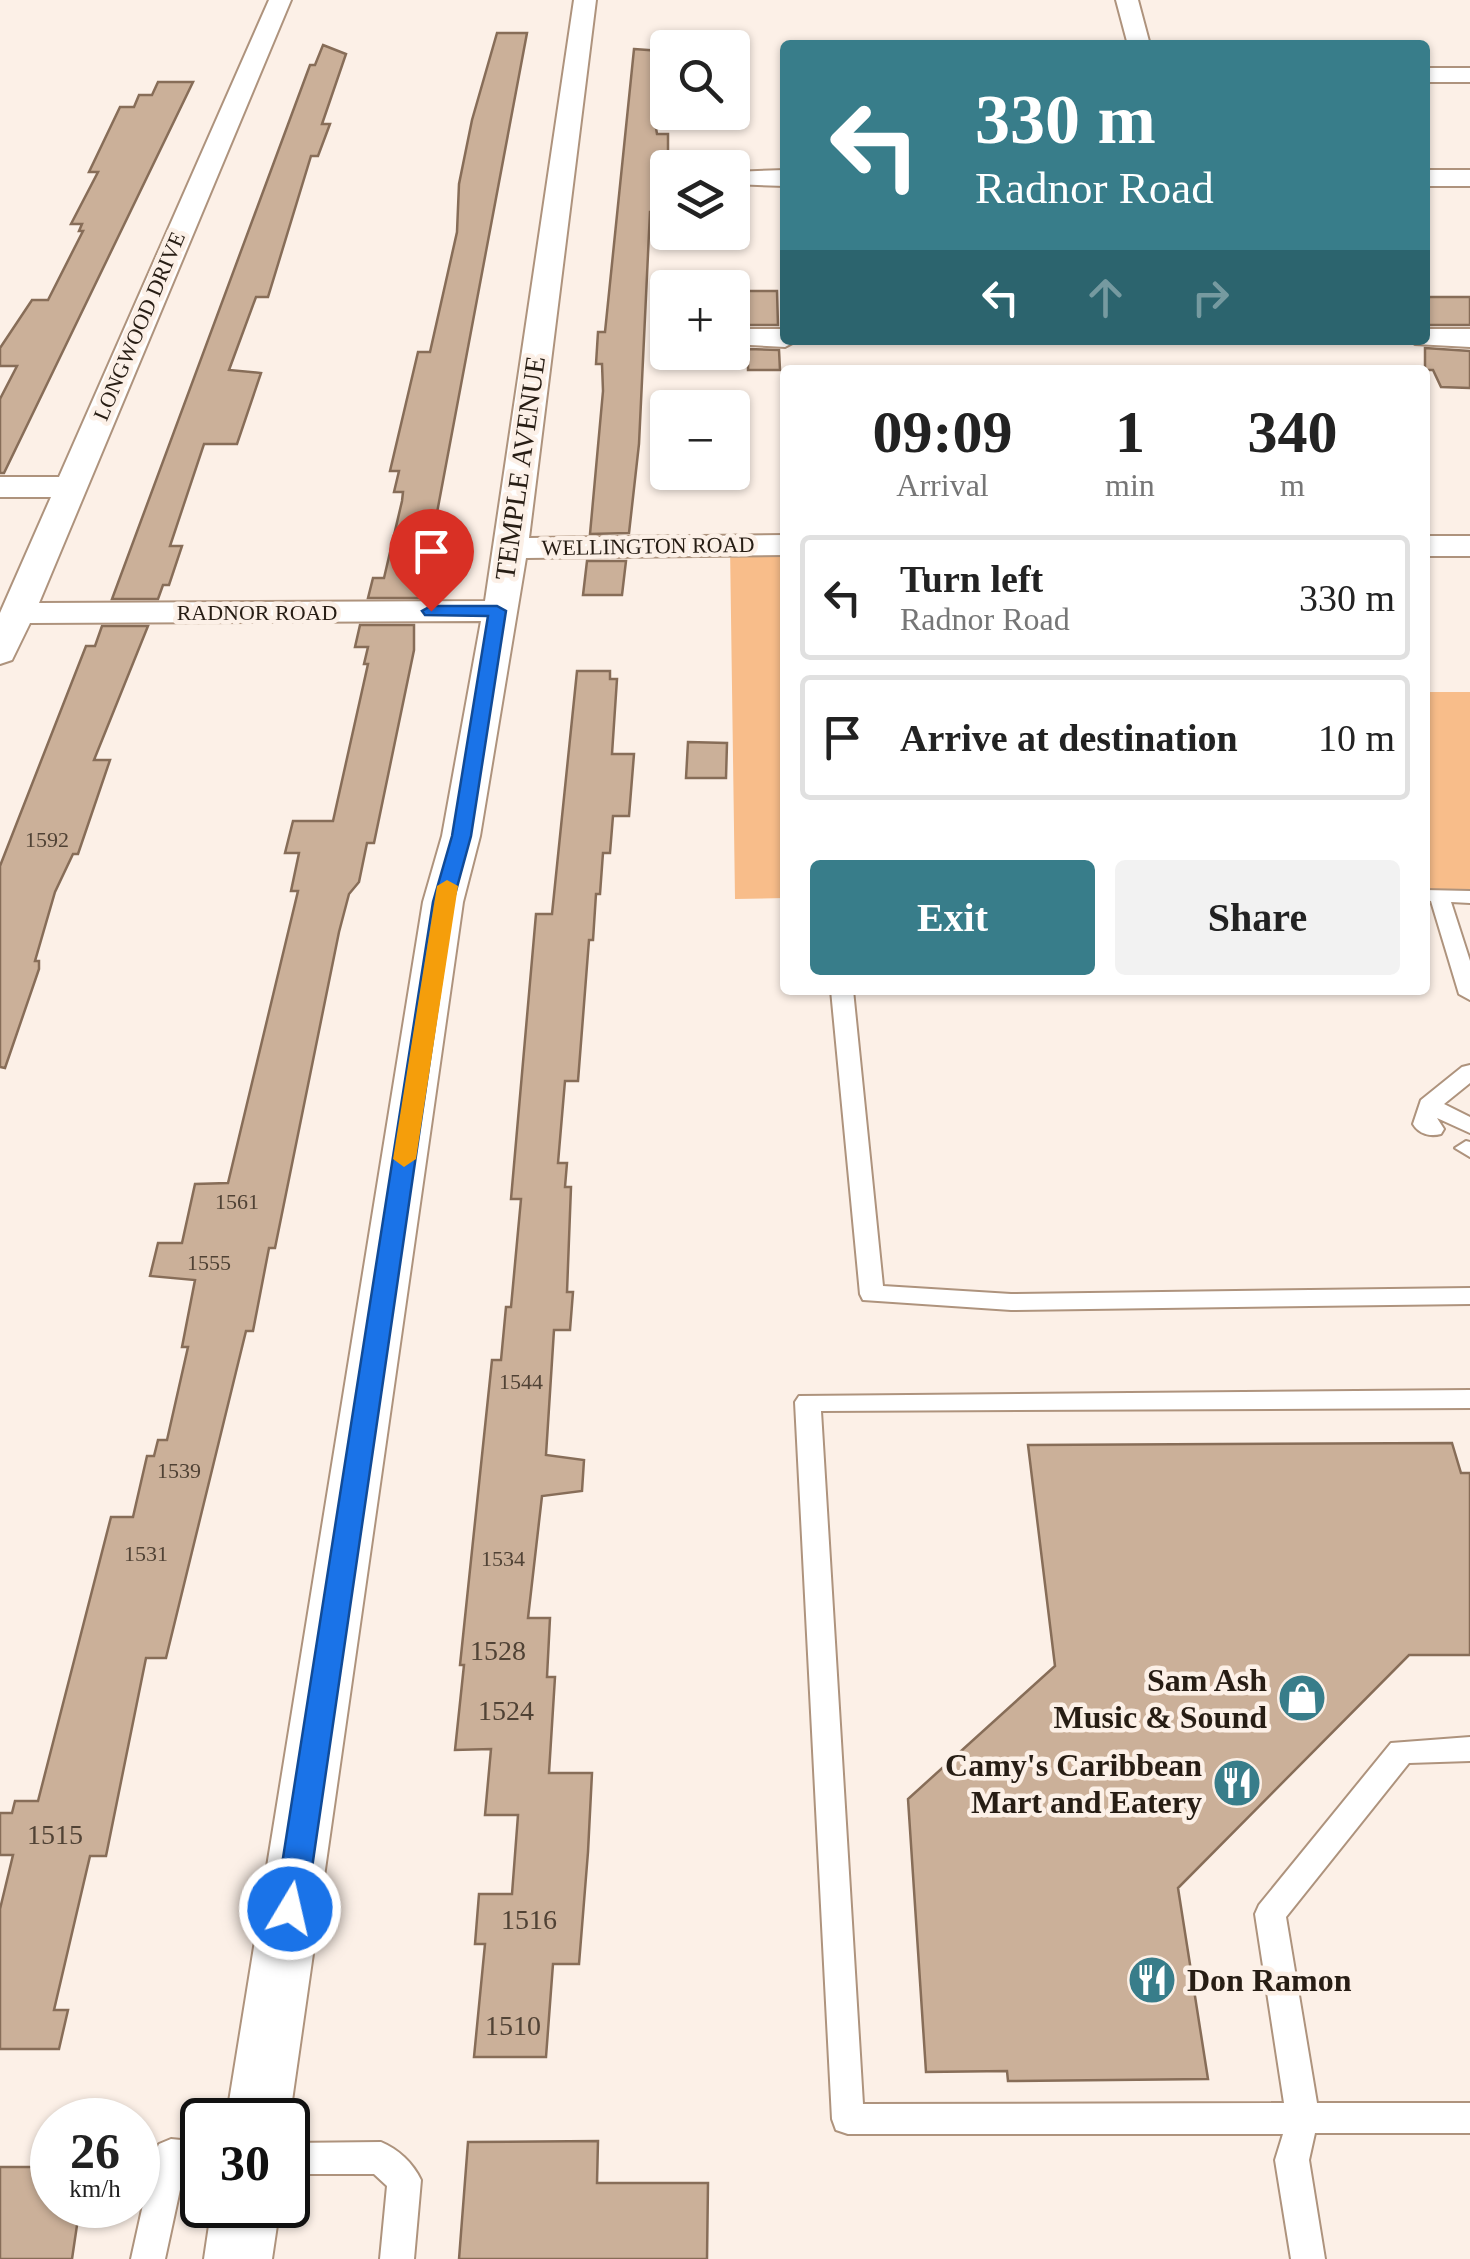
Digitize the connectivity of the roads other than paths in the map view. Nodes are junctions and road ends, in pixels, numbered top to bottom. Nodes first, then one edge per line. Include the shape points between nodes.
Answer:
1 (280, 0) edge
2 (585, 0) edge
3 (1127, 0) edge
4 (1138, 40) edge
5 (1430, 76) edge
6 (1470, 76) edge
7 (750, 178) edge
8 (780, 178) edge
9 (1430, 178) edge
10 (1470, 178) edge
11 (750, 338) edge
12 (780, 338) edge
13 (1430, 338) edge
14 (1470, 338) edge
15 (0, 487) edge
16 (70, 487) junction
17 (780, 546) edge
18 (1430, 546) edge
19 (1470, 546) edge
20 (511, 548) junction
21 (497, 611) junction
22 (17, 613) junction
23 (0, 653) edge
24 (1432, 895) edge
25 (1470, 897) edge
26 (1470, 994) edge
27 (842, 995) edge
28 (1470, 1072) edge
29 (1429, 1105) junction
30 (1433, 1130) dead end
31 (1469, 1141) edge
32 (1470, 1296) edge
33 (1470, 1400) edge
34 (1470, 1749) edge
35 (261, 2098) edge
36 (1303, 2118) junction
37 (1470, 2118) edge
38 (180, 2156) edge
39 (310, 2160) edge
40 (243, 2228) edge
41 (148, 2259) edge
42 (238, 2259) edge
43 (398, 2259) edge
44 (1308, 2259) edge

1 - 16 street, LONGWOOD DRIVE
2 - 20 street, TEMPLE AVENUE
3 - 4 street
5 - 6 street
7 - 8 street
9 - 10 street
11 - 12 street
13 - 14 street
15 - 16 street
16 - 22 street, LONGWOOD DRIVE
17 - 20 street, WELLINGTON ROAD
18 - 19 street
20 - 21 street, TEMPLE AVENUE
21 - 22 street, RADNOR ROAD
21 - 35 street, TEMPLE AVENUE via 462,836 443,902
22 - 23 street, LONGWOOD DRIVE
24 - 25 lane
24 - 26 lane
27 - 32 lane via 872,1294 1011,1302
28 - 29 lane
29 - 30 lane via 1424,1124
29 - 31 lane
33 - 36 lane via 808,1402 848,2120
34 - 36 lane via 1401,1751 1270,1914
36 - 37 lane
36 - 44 lane via 1292,2160
38 - 41 lane via 170,2156
39 - 43 lane via 381,2158 404,2180
40 - 42 street

